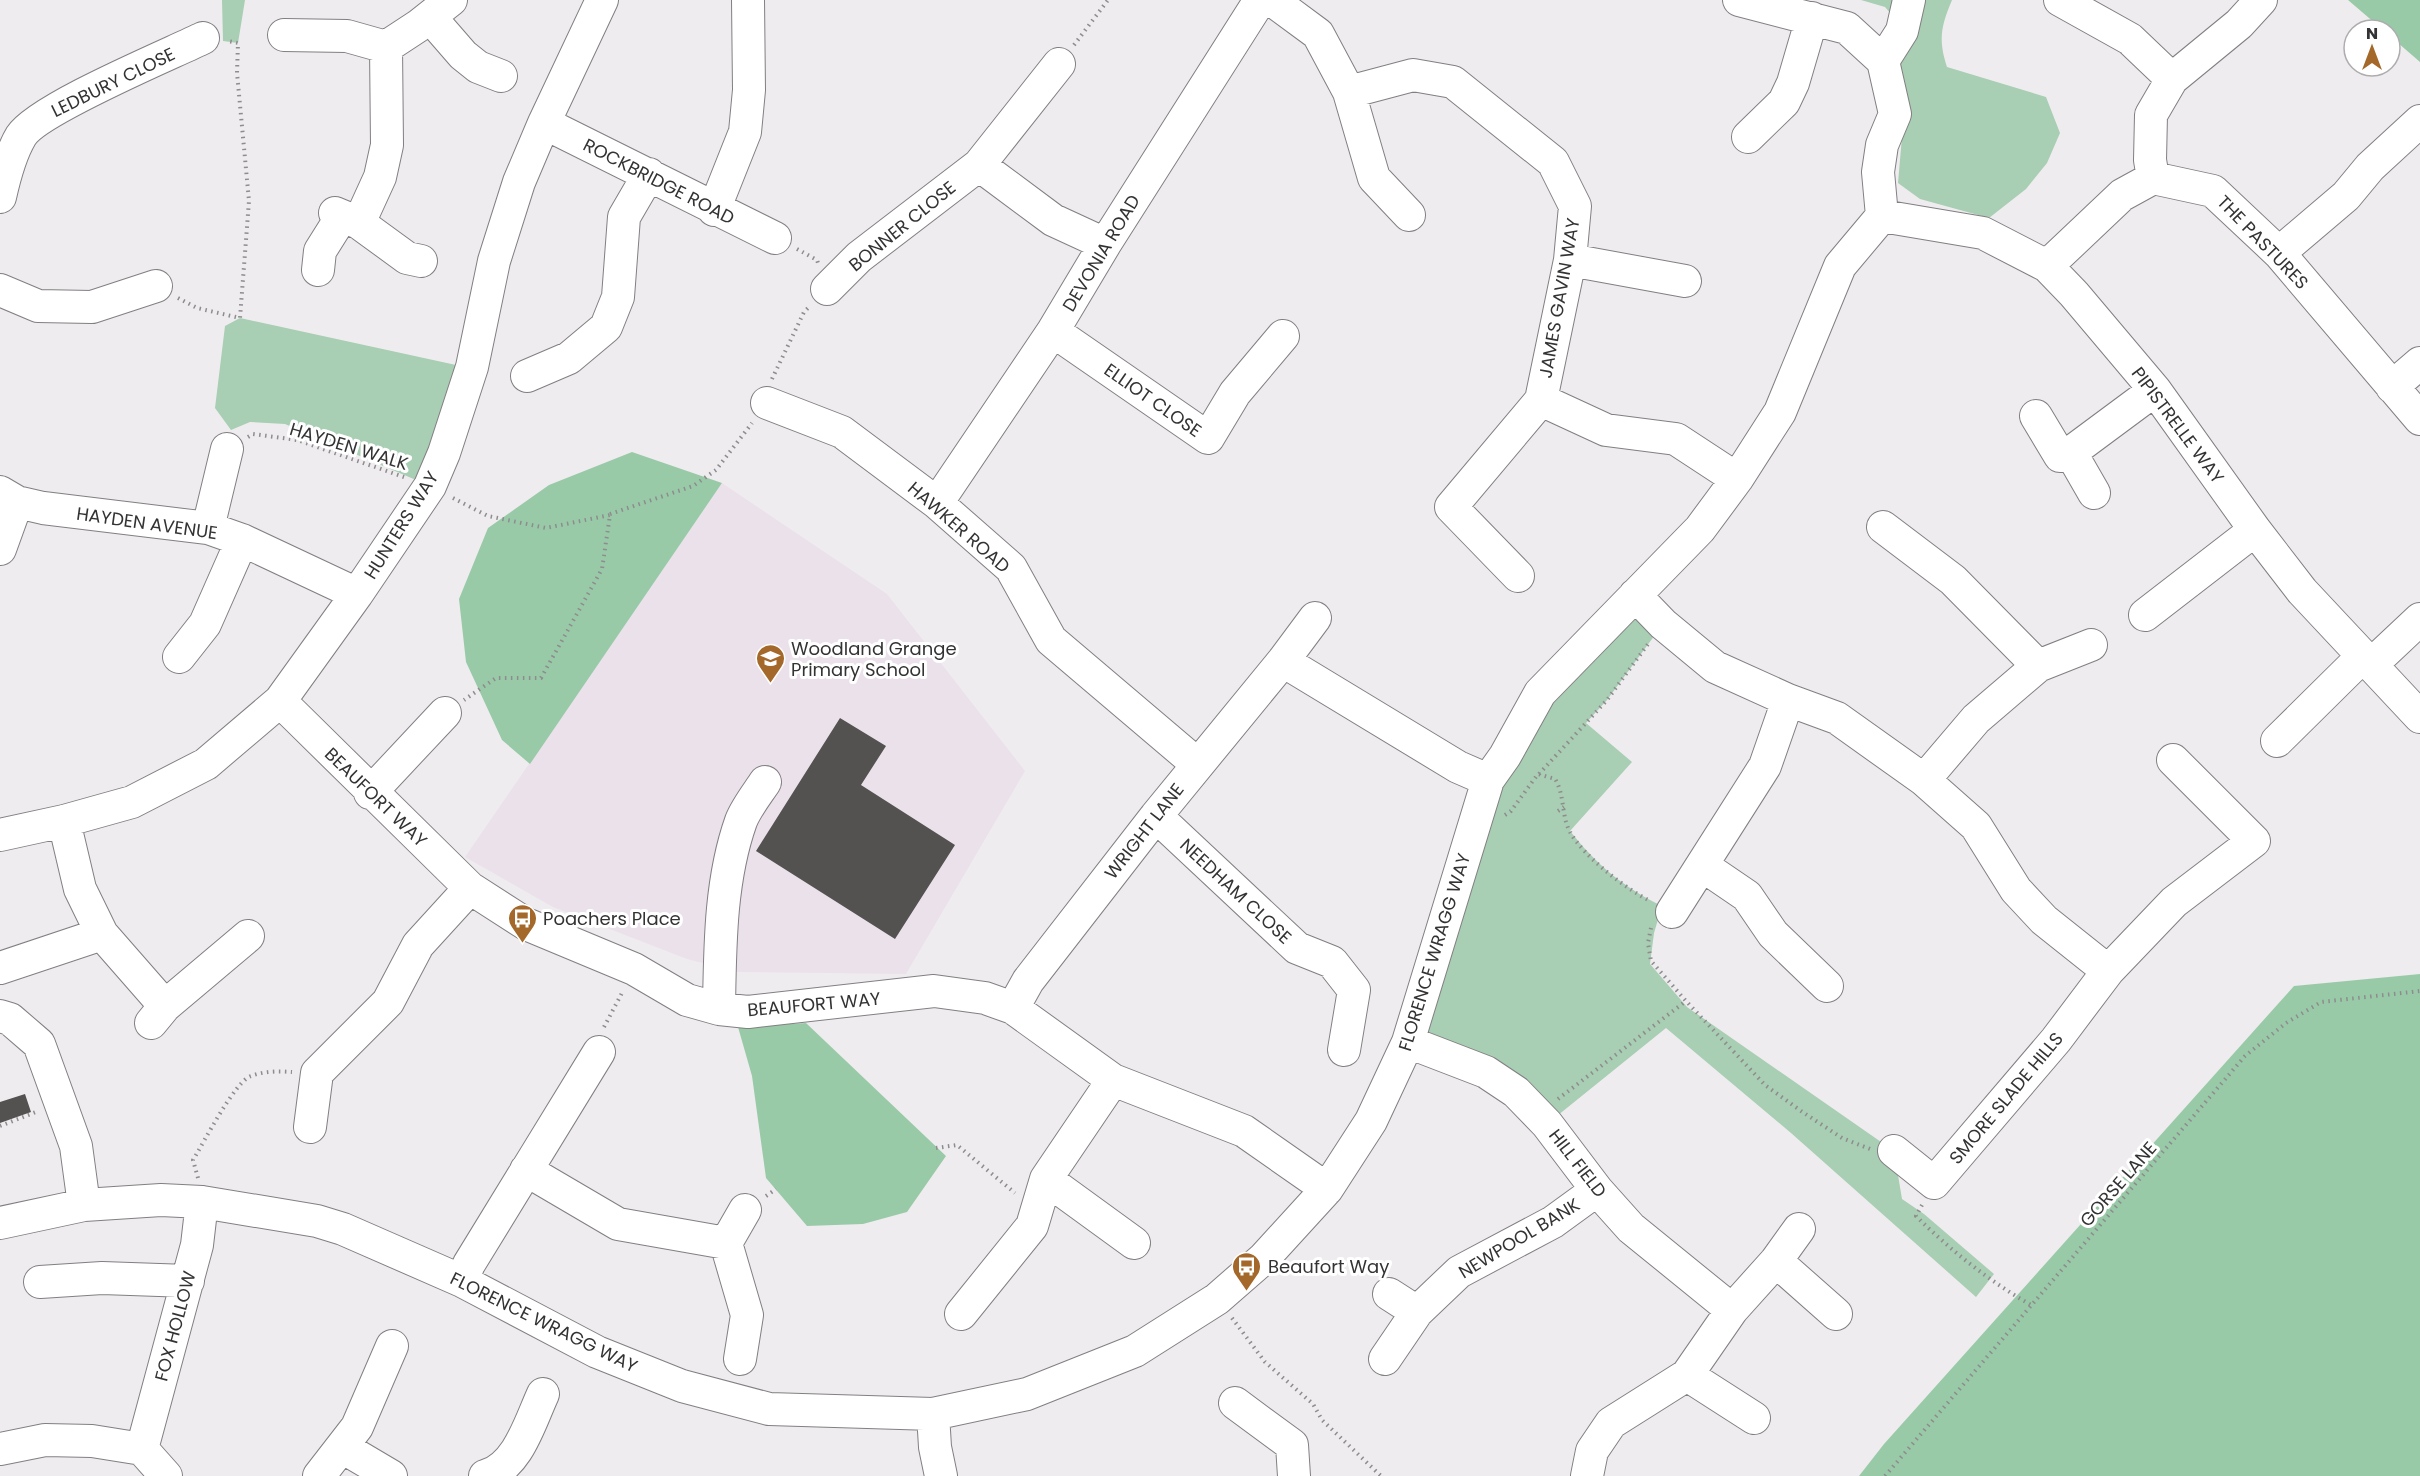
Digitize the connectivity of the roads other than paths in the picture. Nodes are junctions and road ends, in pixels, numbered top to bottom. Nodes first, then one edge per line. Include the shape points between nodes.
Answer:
1 (602, 0) edge
2 (748, 0) edge
3 (1260, 0) edge
4 (1272, 0) edge
5 (1739, 0) edge
6 (1909, 0) edge
7 (2060, 0) edge
8 (2261, 0) edge
9 (440, 9) edge
10 (1812, 18) junction
11 (284, 35) dead end
12 (202, 38) road end
13 (386, 47) junction
14 (1883, 61) junction
15 (1059, 64) road end
16 (501, 75) dead end
17 (2172, 80) junction
18 (1349, 92) junction
19 (2420, 121) edge
20 (544, 123) junction
21 (1748, 137) dead end
22 (979, 165) junction
23 (649, 174) junction
24 (2153, 178) junction
25 (0, 197) edge
26 (714, 210) junction
27 (1409, 215) dead end
28 (1882, 216) junction
29 (353, 222) junction
30 (775, 238) road end
31 (1105, 244) junction
32 (2278, 253) junction
33 (1570, 260) junction
34 (421, 261) dead end
35 (2047, 266) junction
36 (318, 270) dead end
37 (1685, 281) dead end
38 (156, 286) road end
39 (827, 289) road end
40 (0, 290) edge
41 (1053, 331) junction
42 (1283, 336) dead end
43 (2420, 363) edge
44 (527, 376) dead end
45 (2392, 387) junction
46 (2155, 390) junction
47 (1541, 400) junction
48 (767, 403) road end
49 (2036, 416) dead end
50 (2420, 419) edge
51 (227, 449) road end
52 (2070, 453) junction
53 (1737, 479) junction
54 (2094, 493) dead end
55 (9, 497) edge
56 (937, 503) junction
57 (1883, 527) dead end
58 (208, 528) junction
59 (2255, 530) junction
60 (243, 540) junction
61 (0, 549) edge
62 (1518, 576) dead end
63 (357, 594) junction
64 (1635, 595) junction
65 (2145, 615) dead end
66 (1315, 618) dead end
67 (2420, 619) edge
68 (2091, 645) dead end
69 (179, 657) dead end
70 (1283, 661) junction
71 (2367, 661) junction
72 (2038, 666) junction
73 (1788, 700) junction
74 (280, 701) junction
75 (445, 713) road end
76 (2420, 717) edge
77 (2277, 741) dead end
78 (2173, 760) dead end
79 (1197, 764) junction
80 (1488, 780) junction
81 (1924, 780) junction
82 (765, 782) dead end
83 (370, 793) junction
84 (1155, 816) junction
85 (64, 821) junction
86 (0, 835) edge
87 (1703, 866) junction
88 (470, 888) junction
89 (1672, 912) road end
90 (102, 934) junction
91 (248, 936) dead end
92 (0, 968) edge
93 (2108, 971) junction
94 (1827, 986) dead end
95 (1013, 1008) junction
96 (719, 1009) junction
97 (0, 1016) edge
98 (1408, 1042) junction
99 (1344, 1050) dead end
100 (599, 1052) road end
101 (1113, 1080) junction
102 (310, 1127) dead end
103 (1894, 1150) road end
104 (526, 1170) junction
105 (1046, 1179) junction
106 (1327, 1189) junction
107 (1597, 1190) junction
108 (202, 1202) junction
109 (84, 1205) junction
110 (745, 1210) dead end
111 (0, 1223) edge
112 (1799, 1229) dead end
113 (726, 1243) junction
114 (1134, 1243) dead end
115 (1776, 1261) junction
116 (188, 1281) junction
117 (462, 1281) junction
118 (40, 1282) dead end
119 (1389, 1294) dead end
120 (1732, 1310) junction
121 (1417, 1312) junction
122 (961, 1314) dead end
123 (1836, 1314) dead end
124 (392, 1346) dead end
125 (740, 1359) dead end
126 (1385, 1359) dead end
127 (1687, 1375) junction
128 (543, 1394) dead end
129 (1235, 1403) dead end
130 (933, 1414) junction
131 (1754, 1418) dead end
132 (342, 1447) junction
133 (0, 1449) edge
134 (142, 1449) junction
135 (166, 1476) edge
136 (319, 1476) edge
137 (391, 1476) edge
138 (485, 1476) edge
139 (941, 1476) edge
140 (1294, 1476) edge
141 (1587, 1476) edge

1 - 20 street, HUNTERS WAY
2 - 26 street via 749,90 745,132
3 - 31 street, DEVONIA ROAD
4 - 18 street via 1318,34
5 - 10 street
6 - 14 street via 1902,31
7 - 17 street via 2130,39
8 - 17 street via 2239,24
9 - 13 street
9 - 16 street via 463,55 478,67
10 - 14 street via 1847,28
10 - 21 street via 1784,102
11 - 13 street via 347,36
12 - 25 street, LEDBURY CLOSE via 49,112 22,135
13 - 29 street via 387,145 380,177
14 - 28 street via 1895,114 1882,145 1878,172
15 - 22 street, BONNER CLOSE
17 - 24 street via 2151,115
18 - 27 street via 1374,178
18 - 33 street, JAMES GAVIN WAY via 1413,75 1453,82 1553,162 1575,206
19 - 32 street via 2370,167 2346,196
20 - 23 street, ROCKBRIDGE ROAD
20 - 63 street, HUNTERS WAY via 519,182 494,261 472,368 444,453 430,486
22 - 31 street via 1053,220
22 - 39 street, BONNER CLOSE via 859,257
23 - 26 street, ROCKBRIDGE ROAD
23 - 44 street via 624,217 618,297 606,327 569,358
24 - 32 street, THE PASTURES via 2213,191
24 - 35 street via 2122,195
26 - 30 street, ROCKBRIDGE ROAD
28 - 35 street, PIPISTRELLE WAY via 1983,233
28 - 53 street, FLORENCE WRAGG WAY via 1840,266 1780,412
29 - 34 street via 407,258
29 - 36 street via 320,251
31 - 41 street, DEVONIA ROAD
32 - 45 street, THE PASTURES
33 - 37 street
33 - 47 street, JAMES GAVIN WAY
35 - 46 street, PIPISTRELLE WAY
38 - 40 street via 93,307 38,306
41 - 42 street, ELLIOT CLOSE via 1208,438 1235,393
41 - 56 street, DEVONIA ROAD
43 - 45 street
45 - 50 street, THE PASTURES
46 - 52 street
46 - 59 street, PIPISTRELLE WAY
47 - 53 street via 1606,430 1676,439
47 - 62 street, JAMES GAVIN WAY via 1451,507
48 - 56 street, HAWKER ROAD via 842,432
49 - 52 street via 2060,456
51 - 58 street
52 - 54 street
53 - 64 street, FLORENCE WRAGG WAY via 1700,529
55 - 58 street, HAYDEN AVENUE via 43,508
55 - 61 street
56 - 79 street, HAWKER ROAD via 1011,568 1051,640
57 - 72 street via 1953,580
58 - 60 street, HAYDEN AVENUE
59 - 65 street
59 - 71 street, PIPISTRELLE WAY via 2302,591
60 - 63 street, HAYDEN AVENUE
60 - 69 street via 205,624
63 - 74 street, HUNTERS WAY
64 - 73 street via 1715,667
64 - 80 street, FLORENCE WRAGG WAY via 1540,693
66 - 70 street, WRIGHT LANE
67 - 71 street
68 - 72 street
70 - 79 street, WRIGHT LANE
70 - 80 street via 1458,767
71 - 76 street, PIPISTRELLE WAY
71 - 77 street
72 - 81 street via 1976,719
73 - 81 street via 1837,718
73 - 87 street via 1766,766
74 - 83 street, BEAUFORT WAY
74 - 85 street, HUNTERS WAY via 206,764 132,802
75 - 83 street
78 - 93 street, SMORE SLADE HILLS via 2254,841 2174,902
79 - 84 street, WRIGHT LANE
80 - 98 street, FLORENCE WRAGG WAY
81 - 93 street via 1976,826 2016,890 2044,920
82 - 96 street via 741,820 726,882
83 - 88 street, BEAUFORT WAY
84 - 95 street, WRIGHT LANE via 1028,981
84 - 99 street, NEEDHAM CLOSE via 1297,948 1332,962 1354,990
85 - 86 street, HUNTERS WAY
85 - 90 street via 80,889
87 - 89 street
87 - 94 street via 1747,896 1773,934
88 - 96 street, BEAUFORT WAY via 526,924 634,969 687,1000
88 - 102 street via 418,945 388,1002 317,1073
90 - 91 street via 158,1015
90 - 92 street
93 - 103 street, SMORE SLADE HILLS via 2056,1040 1934,1183
95 - 96 street, BEAUFORT WAY via 985,998 934,991 748,1012
95 - 101 street, BEAUFORT WAY
97 - 109 street via 10,1019 39,1044 76,1146
98 - 106 street, FLORENCE WRAGG WAY via 1371,1121
98 - 107 street, HILL FIELD via 1485,1072 1516,1092
100 - 104 street
101 - 105 street
101 - 106 street, BEAUFORT WAY via 1244,1131
104 - 113 street via 618,1224
104 - 117 street
105 - 114 street
105 - 122 street via 1032,1226
106 - 130 street, FLORENCE WRAGG WAY via 1264,1258 1217,1299 1135,1350 1027,1394
107 - 120 street, HILL FIELD via 1631,1228
107 - 121 street, NEWPOOL BANK via 1553,1222 1459,1272
108 - 109 street, FLORENCE WRAGG WAY via 161,1200
108 - 116 street, FOX HOLLOW
108 - 117 street, FLORENCE WRAGG WAY via 317,1221
109 - 111 street, FLORENCE WRAGG WAY
110 - 113 street
112 - 115 street
113 - 125 street via 747,1315
115 - 120 street
115 - 123 street
116 - 118 street via 102,1278
116 - 134 street, FOX HOLLOW
117 - 130 street, FLORENCE WRAGG WAY via 597,1352 682,1386 769,1409
119 - 121 street
120 - 127 street
121 - 126 street, NEWPOOL BANK
124 - 132 street via 357,1427
127 - 131 street
127 - 141 street via 1611,1423 1592,1451
128 - 138 street via 517,1450 496,1473
129 - 140 street via 1299,1443
130 - 139 street
132 - 136 street
132 - 137 street
133 - 134 street via 45,1440
134 - 135 street

